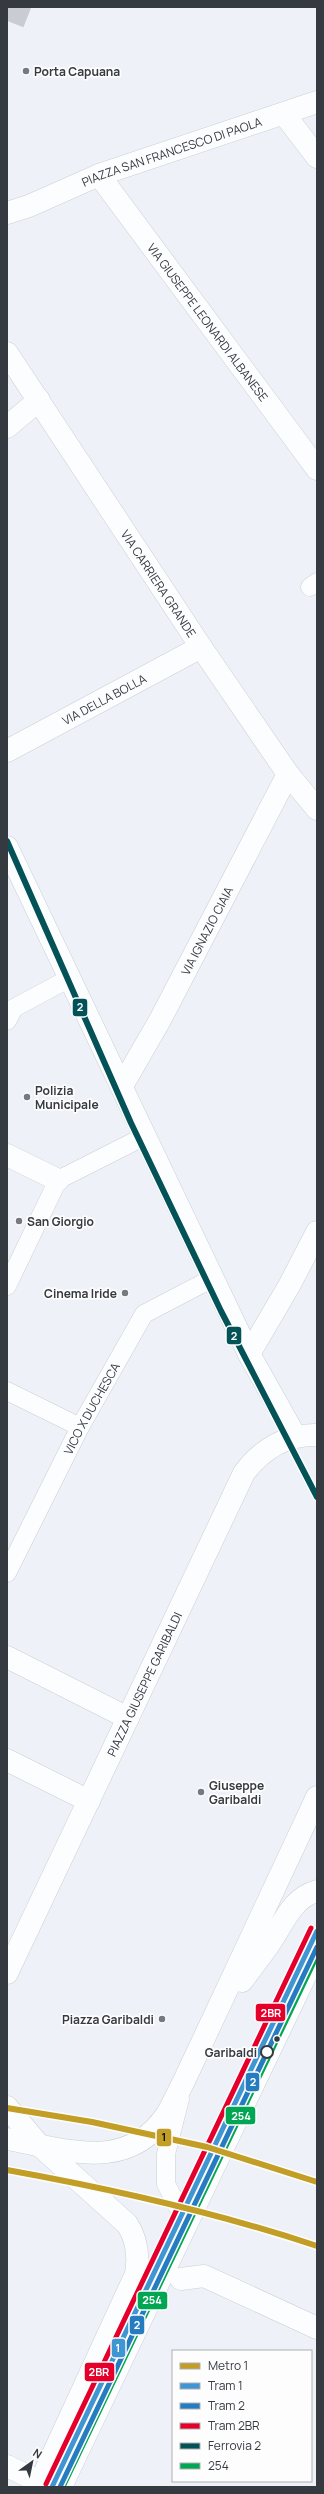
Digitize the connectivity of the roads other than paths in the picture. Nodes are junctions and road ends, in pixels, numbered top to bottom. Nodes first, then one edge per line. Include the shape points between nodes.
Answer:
1 (317, 102) edge
2 (284, 114) junction
3 (317, 157) edge
4 (99, 175) junction
5 (7, 213) edge
6 (7, 353) edge
7 (39, 400) junction
8 (7, 427) edge
9 (317, 469) edge
10 (201, 647) junction
11 (7, 751) edge
12 (288, 774) junction
13 (317, 809) edge
14 (7, 847) edge
15 (70, 978) junction
16 (7, 1021) edge
17 (122, 1086) junction
18 (145, 1136) junction
19 (7, 1155) edge
20 (58, 1180) junction
21 (317, 1232) edge
22 (213, 1278) junction
23 (7, 1286) edge
24 (249, 1354) junction
25 (7, 1391) edge
26 (80, 1427) junction
27 (317, 1435) edge
28 (295, 1436) junction
29 (7, 1573) edge
30 (7, 1657) edge
31 (128, 1718) junction
32 (7, 1760) edge
33 (317, 1797) edge
34 (89, 1801) junction
35 (317, 1891) edge
36 (317, 1956) edge
37 (7, 1973) edge
38 (216, 2015) junction
39 (184, 2082) junction
40 (7, 2107) edge
41 (7, 2139) edge
42 (38, 2144) junction
43 (186, 2232) junction
44 (136, 2274) junction
45 (181, 2279) dead end
46 (317, 2328) edge
47 (131, 2346) junction
48 (7, 2466) edge
49 (39, 2484) edge
50 (63, 2487) edge

1 - 2 main road, PIAZZA SAN FRANCESCO DI PAOLA
2 - 3 main road
2 - 4 main road, PIAZZA SAN FRANCESCO DI PAOLA
4 - 5 main road, PIAZZA SAN FRANCESCO DI PAOLA
4 - 9 main road, VIA GIUSEPPE LEONARDI ALBANESE
6 - 7 main road, VIA CARRIERA GRANDE
7 - 8 main road
7 - 10 main road, VIA CARRIERA GRANDE
10 - 11 main road, VIA DELLA BOLLA
10 - 12 main road, VIA CARRIERA GRANDE
12 - 13 main road, VIA CARRIERA GRANDE
12 - 17 main road, VIA IGNAZIO CIAIA via 160,1020
14 - 15 main road
15 - 16 lane via 14,1008
15 - 17 main road
17 - 18 main road
18 - 20 lane
18 - 22 main road
19 - 20 main road
20 - 23 lane
21 - 24 main road
22 - 24 main road
22 - 26 lane, VICO X DUCHESCA via 144,1314
24 - 28 main road
25 - 26 lane
26 - 29 lane, VICO X DUCHESCA
27 - 28 main road, PIAZZA GIUSEPPE GARIBALDI
28 - 31 main road, PIAZZA GIUSEPPE GARIBALDI via 273,1445 254,1459 244,1473
30 - 31 main road
31 - 34 main road, PIAZZA GIUSEPPE GARIBALDI
32 - 34 main road
33 - 38 main road
34 - 37 main road, PIAZZA GIUSEPPE GARIBALDI
35 - 38 main road via 290,1909 269,1944
36 - 43 lane
38 - 39 main road
39 - 42 main road via 166,2114 146,2136 130,2147 112,2153 94,2153
39 - 43 lane via 166,2154 166,2184 182,2215
40 - 42 main road
41 - 42 main road
42 - 44 main road via 127,2224 134,2234 138,2260
43 - 47 lane
44 - 47 lane
44 - 49 main road
45 - 46 main road via 204,2276
47 - 50 lane
48 - 49 main road

